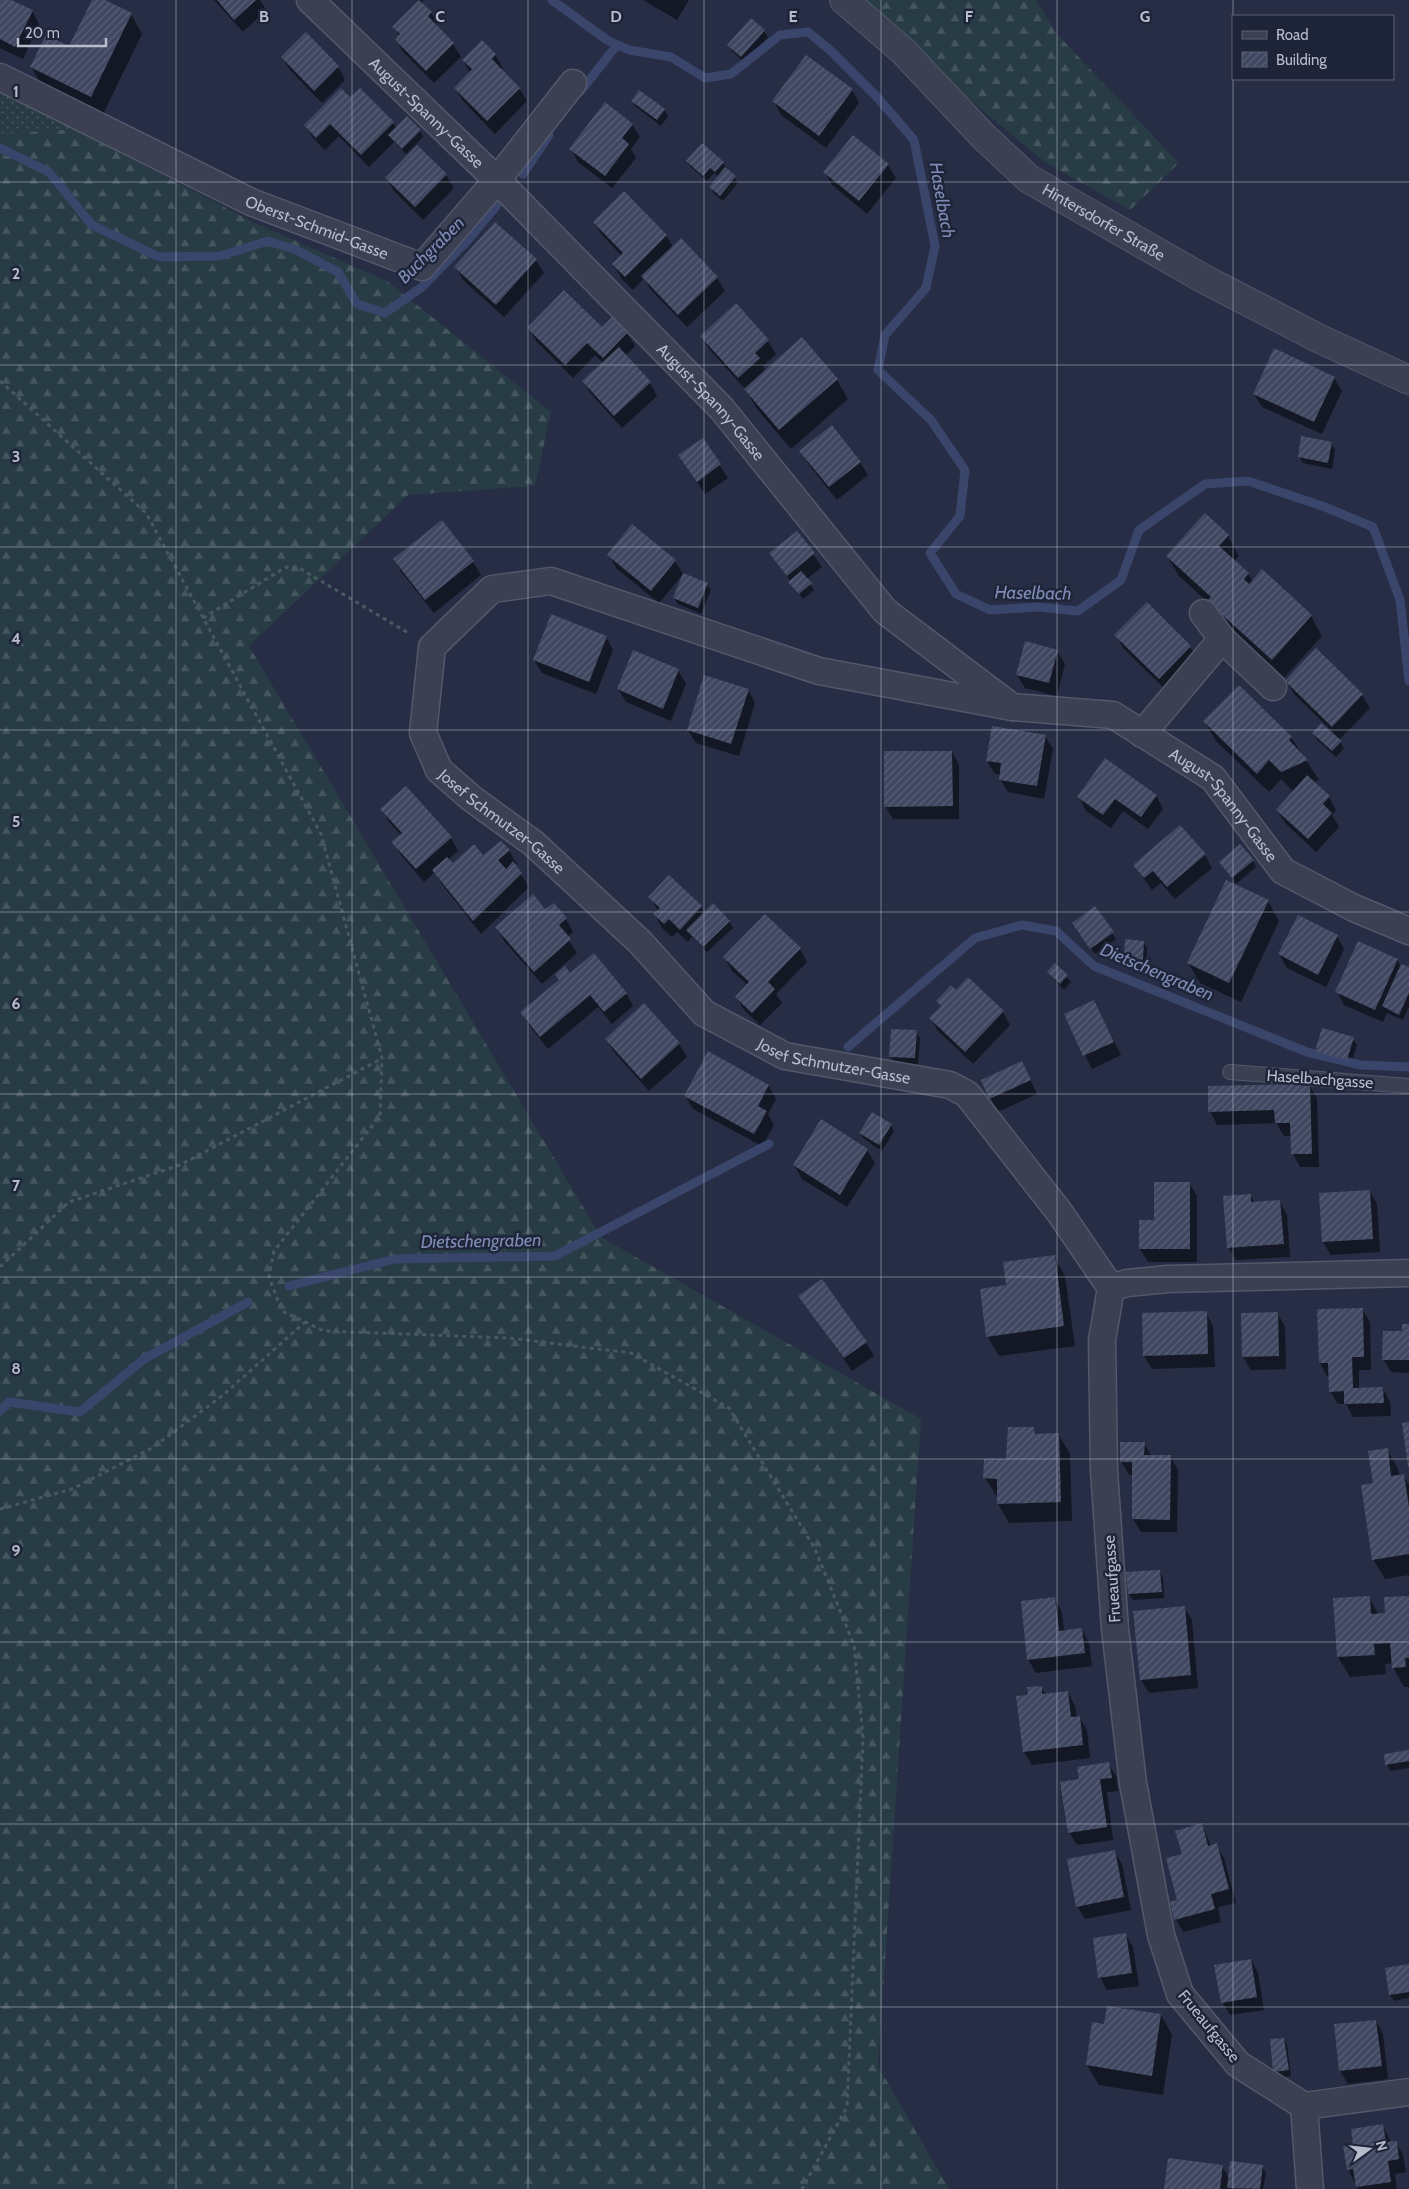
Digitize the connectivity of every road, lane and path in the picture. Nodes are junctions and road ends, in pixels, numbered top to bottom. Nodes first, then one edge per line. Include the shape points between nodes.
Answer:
1 (310, 0) edge
2 (844, 0) edge
3 (0, 77) edge
4 (574, 83) dead end
5 (497, 180) junction
6 (0, 380) edge
7 (1409, 380) edge
8 (1203, 613) dead end
9 (203, 618) junction
10 (1222, 639) junction
11 (432, 647) junction
12 (1273, 687) dead end
13 (1012, 707) junction
14 (1142, 734) junction
15 (1409, 930) edge
16 (382, 1058) junction
17 (1230, 1072) dead end
18 (1409, 1086) edge
19 (0, 1267) edge
20 (1409, 1273) edge
21 (1111, 1288) junction
22 (305, 1322) junction
23 (0, 1509) edge
24 (1409, 2092) edge
25 (1304, 2106) junction
26 (802, 2189) edge
27 (1310, 2189) edge

1 - 5 street, August-Spanny-Gasse
2 - 7 street, Hintersdorfer Straße via 903,51 983,136 1029,179 1204,279 1320,339
3 - 5 street, Oberst-Schmid-Gasse via 250,202 422,267
4 - 5 street, Oberst-Schmid-Gasse
5 - 13 street, August-Spanny-Gasse via 722,409 885,611
6 - 9 path via 146,513
8 - 10 street
9 - 11 path via 286,567 299,568
9 - 16 path via 322,834
10 - 12 street
10 - 14 street
11 - 13 street via 492,589 551,581 819,671
11 - 21 street, Josef Schmutzer-Gasse via 423,733 439,770 533,843 640,942 704,1013 785,1056 950,1085 967,1094 1060,1213
13 - 14 street, August-Spanny-Gasse via 1113,715
14 - 15 street, August-Spanny-Gasse via 1213,778 1283,871 1354,908
16 - 19 path via 180,1165 69,1202
16 - 22 path via 380,1116 274,1251 268,1277 282,1311
17 - 18 lane, Haselbachgasse
20 - 21 street via 1168,1279
21 - 25 street, Frueaufgasse via 1102,1340 1104,1471 1115,1629 1133,1784 1161,1935 1180,1994 1238,2064
22 - 23 path via 222,1396 152,1448 72,1489
22 - 26 path via 324,1331 509,1338 631,1353 729,1408 815,1549 854,1645 863,1736 847,2107
24 - 25 street
25 - 27 street

